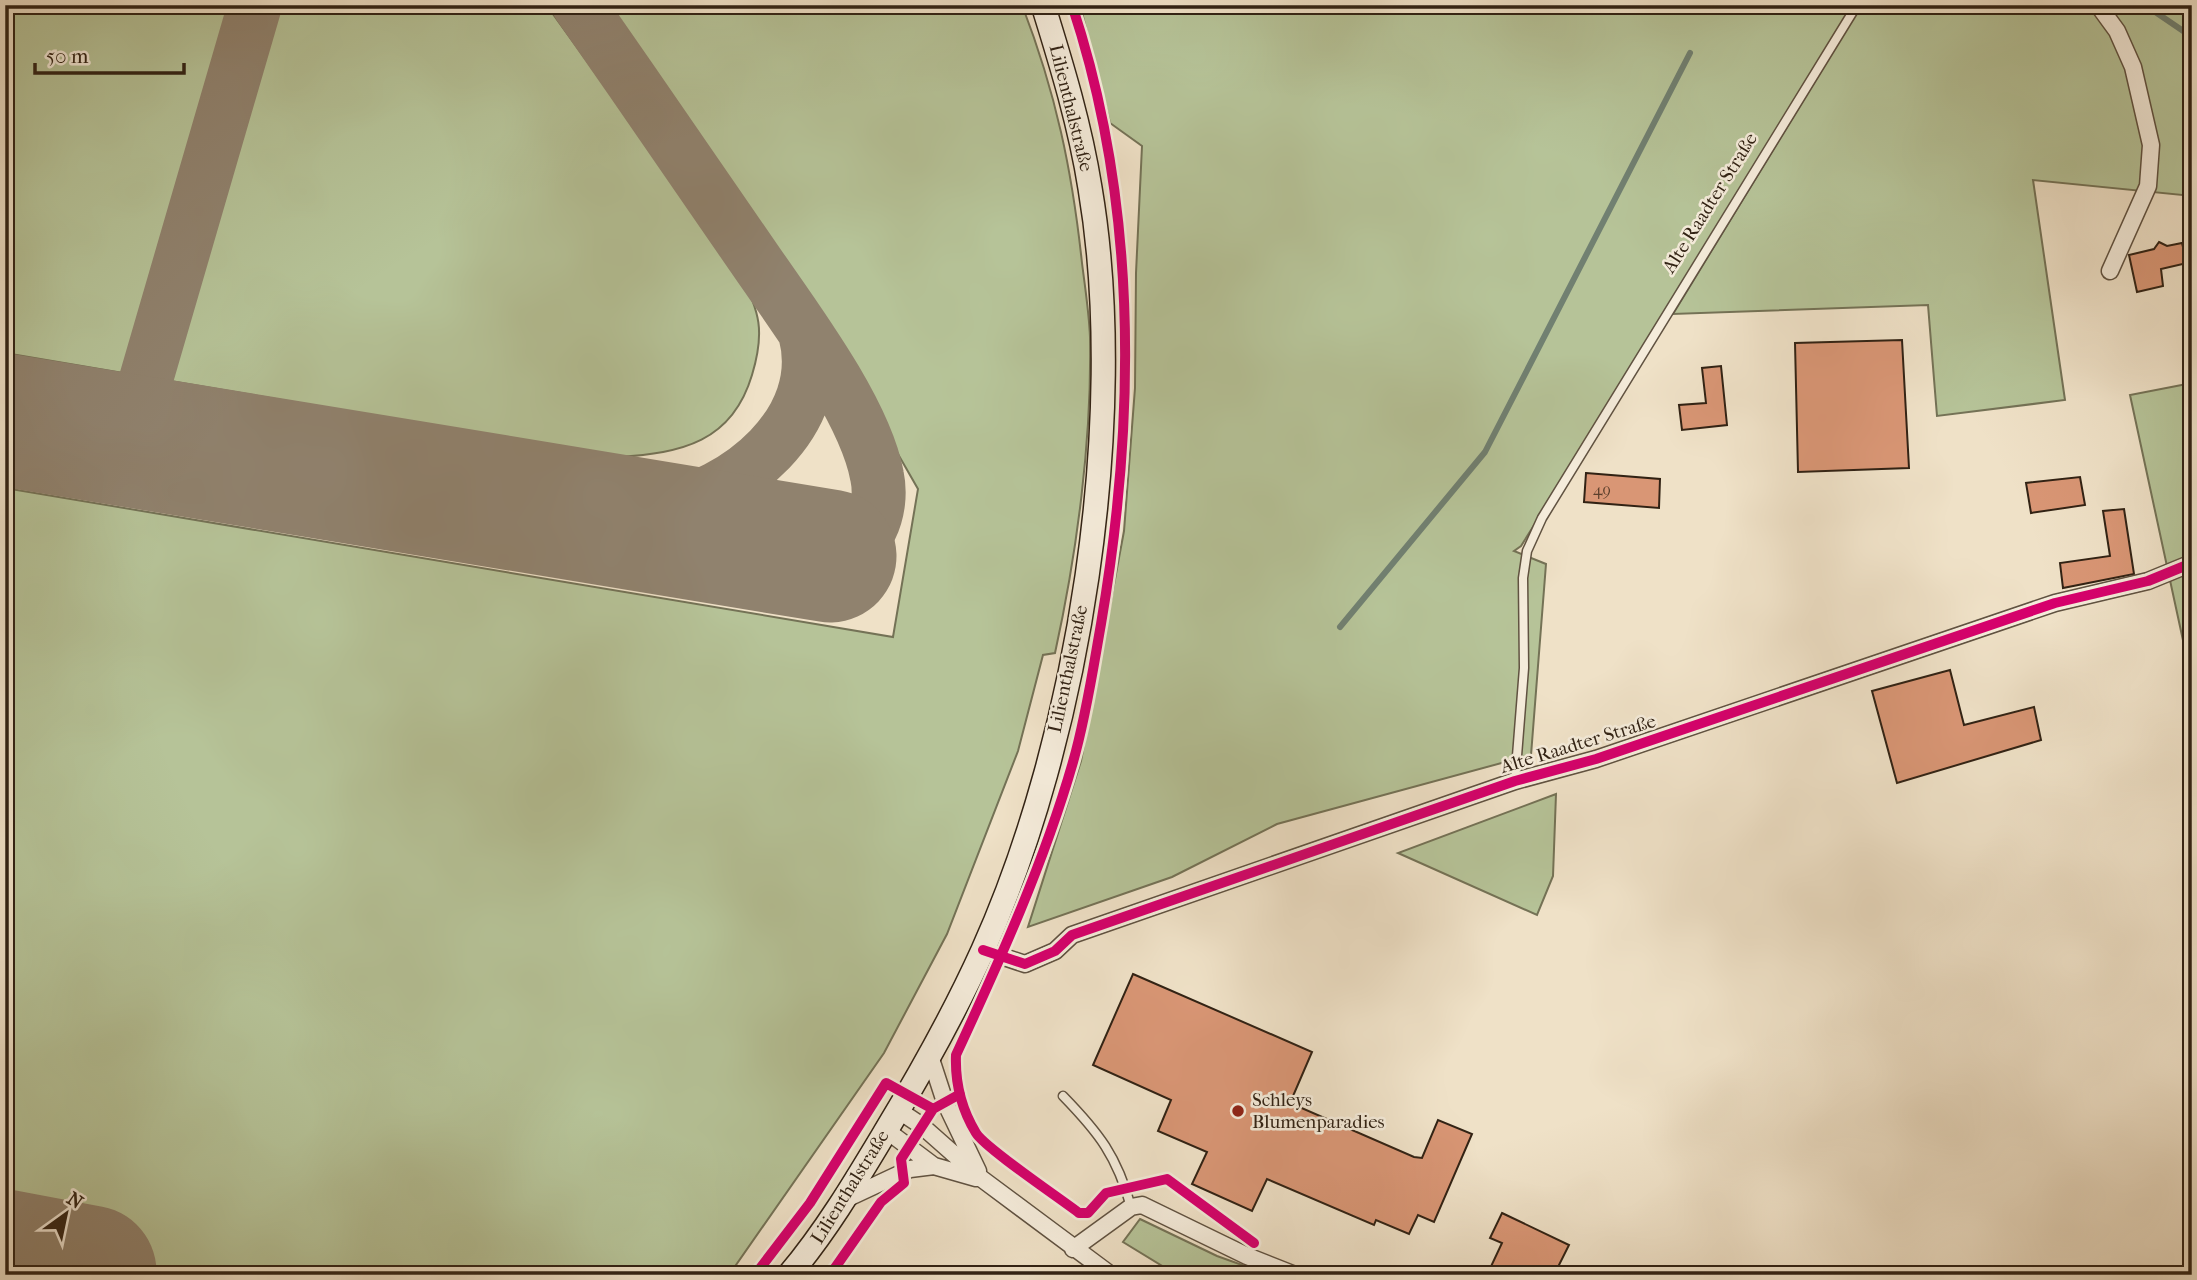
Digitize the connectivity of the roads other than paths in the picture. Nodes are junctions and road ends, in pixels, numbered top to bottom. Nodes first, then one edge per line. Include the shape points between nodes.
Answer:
1 (1043, 5) edge
2 (1857, 5) edge
3 (2098, 5) edge
4 (2109, 271) dead end
5 (2192, 563) edge
6 (1515, 782) junction
7 (984, 950) junction
8 (930, 1056) junction
9 (1062, 1096) dead end
10 (892, 1120) junction
11 (934, 1166) junction
12 (982, 1179) junction
13 (843, 1201) junction
14 (1131, 1208) junction
15 (1073, 1249) junction
16 (789, 1275) edge
17 (1111, 1275) edge
18 (1295, 1275) edge

1 - 7 main road, Lilienthalstraße via 1077,115 1091,191 1103,334 1101,455 1083,598 1062,708 1012,877
2 - 6 lane, Alte Raadter Straße via 1542,518 1527,551
3 - 4 street via 2117,31 2133,67 2151,145 2148,186
5 - 6 street, Alte Raadter Straße via 2148,582 2055,603 1596,759
6 - 7 street, Alte Raadter Straße via 1072,935 1055,951 1024,964
7 - 8 main road, Lilienthalstraße
8 - 10 main road, Lilienthalstraße
8 - 12 street via 945,1102
9 - 14 lane via 1100,1134
10 - 11 street
10 - 12 street via 922,1126
10 - 13 main road, Lilienthalstraße
11 - 12 street
11 - 13 street via 902,1171
12 - 15 street
13 - 16 main road, Lilienthalstraße
14 - 15 street
14 - 18 street via 1142,1205
15 - 17 street

